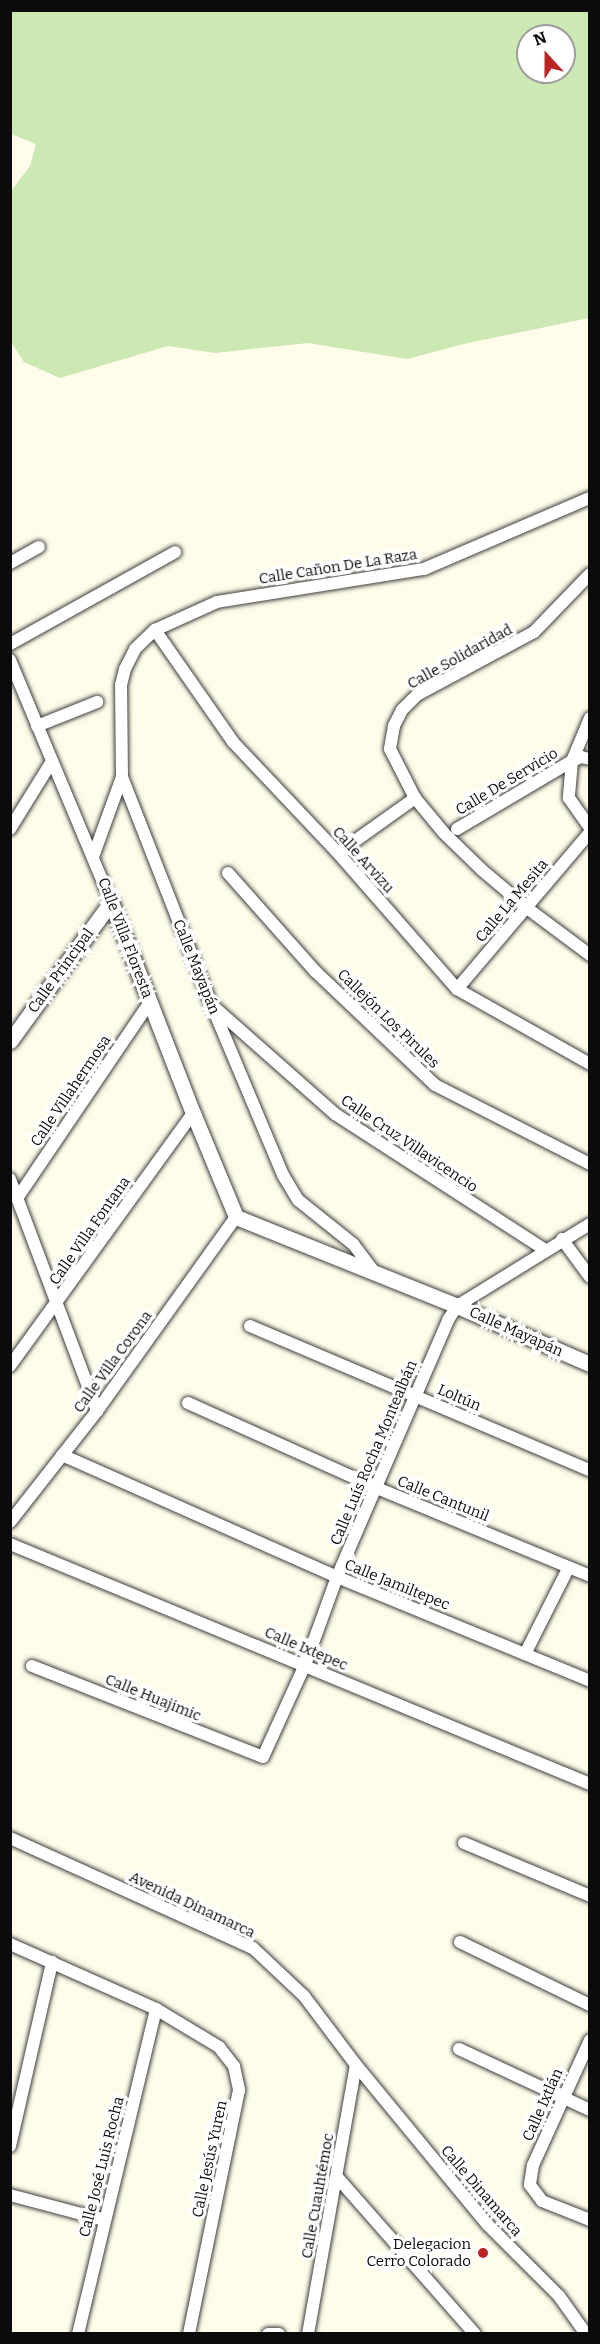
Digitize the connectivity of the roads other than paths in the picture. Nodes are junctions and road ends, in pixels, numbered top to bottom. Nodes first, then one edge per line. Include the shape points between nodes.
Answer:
1 (590, 498) edge
2 (39, 547) dead end
3 (175, 552) dead end
4 (10, 563) edge
5 (590, 574) edge
6 (155, 630) junction
7 (10, 644) edge
8 (11, 661) edge
9 (97, 702) dead end
10 (590, 718) edge
11 (38, 726) junction
12 (590, 759) edge
13 (572, 761) junction
14 (51, 763) junction
15 (122, 777) junction
16 (415, 798) junction
17 (10, 829) edge
18 (457, 829) dead end
19 (590, 830) edge
20 (338, 853) junction
21 (93, 856) junction
22 (228, 873) dead end
23 (111, 902) junction
24 (527, 908) junction
25 (590, 954) edge
26 (457, 988) junction
27 (150, 1002) junction
28 (211, 1004) junction
29 (10, 1041) edge
30 (590, 1064) edge
31 (193, 1113) junction
32 (590, 1164) edge
33 (10, 1179) edge
34 (18, 1197) junction
35 (236, 1217) junction
36 (590, 1224) edge
37 (562, 1239) junction
38 (545, 1250) junction
39 (375, 1273) junction
40 (590, 1277) edge
41 (56, 1305) junction
42 (458, 1306) junction
43 (250, 1326) dead end
44 (590, 1364) edge
45 (10, 1366) edge
46 (415, 1396) junction
47 (188, 1403) dead end
48 (97, 1411) junction
49 (62, 1455) junction
50 (590, 1470) edge
51 (377, 1488) junction
52 (10, 1522) edge
53 (10, 1544) edge
54 (570, 1567) junction
55 (590, 1575) edge
56 (337, 1577) junction
57 (525, 1654) junction
58 (305, 1665) junction
59 (32, 1666) dead end
60 (590, 1681) edge
61 (263, 1757) joint
62 (590, 1784) edge
63 (10, 1838) edge
64 (465, 1844) dead end
65 (590, 1896) edge
66 (460, 1942) dead end
67 (10, 1944) edge
68 (52, 1962) junction
69 (590, 2005) edge
70 (156, 2008) junction
71 (590, 2040) edge
72 (459, 2049) dead end
73 (356, 2065) junction
74 (561, 2098) junction
75 (590, 2110) edge
76 (10, 2146) edge
77 (337, 2177) junction
78 (10, 2195) edge
79 (104, 2220) junction
80 (590, 2220) edge
81 (78, 2334) edge
82 (189, 2334) edge
83 (268, 2334) edge
84 (279, 2334) edge
85 (308, 2334) edge
86 (476, 2334) edge
87 (586, 2334) edge

1 - 6 street, Calle Cañon De La Raza via 424,569 233,598
2 - 4 street
3 - 7 street
5 - 16 street, Calle Solidaridad via 534,632 417,695 402,710 390,749
6 - 15 street, Calle Mayapán via 135,649 121,685
6 - 20 street, Calle Arvizu via 233,742
8 - 11 street, Calle Villa Floresta
9 - 11 street
10 - 13 street, Calle La Mesita
11 - 14 street, Calle Villa Floresta
12 - 13 street
13 - 18 street, Calle De Servicio
13 - 19 street, Calle La Mesita via 569,798
14 - 17 street
14 - 21 street, Calle Villa Floresta
15 - 21 street
15 - 28 street, Calle Mayapán
16 - 20 street
16 - 24 street, Calle Solidaridad via 444,833
19 - 24 street, Calle La Mesita
20 - 26 street, Calle Arvizu
21 - 23 street, Calle Villa Floresta
22 - 32 street, Callejón Los Pirules via 316,972 435,1085
23 - 27 street, Calle Villa Floresta
23 - 29 street, Calle Principal
24 - 25 street, Calle Solidaridad
24 - 26 street, Calle La Mesita
26 - 30 street, Calle Arvizu
27 - 31 street, Calle Villa Floresta
27 - 34 street, Calle Villahermosa
28 - 38 street, Calle Cruz Villavicencio via 352,1127
28 - 39 street, Calle Mayapán via 283,1176 298,1200 354,1244
31 - 35 street, Calle Villa Floresta
31 - 41 street, Calle Villa Fontana
33 - 34 street
34 - 41 street
35 - 39 street, Calle Mayapán
35 - 48 street, Calle Villa Corona
36 - 37 street, Calle Luís Rocha Montealbán
37 - 38 street, Calle Luís Rocha Montealbán
37 - 40 street
38 - 42 street, Calle Luís Rocha Montealbán
39 - 42 street, Calle Mayapán
41 - 45 street, Calle Villa Fontana
41 - 48 street
42 - 44 street, Calle Mayapán
42 - 46 street, Calle Luís Rocha Montealbán
43 - 46 street, Loltún
46 - 50 street, Loltún
46 - 51 street, Calle Luís Rocha Montealbán
47 - 51 street, Calle Cantunil
48 - 49 street, Calle Villa Corona
49 - 52 street, Calle Villa Corona
49 - 56 street, Calle Jamiltepec
51 - 54 street, Calle Cantunil
51 - 56 street, Calle Luís Rocha Montealbán
53 - 58 street, Calle Ixtepec
54 - 55 street, Calle Cantunil
54 - 57 street
56 - 57 street, Calle Jamiltepec
56 - 58 street, Calle Luís Rocha Montealbán
57 - 60 street, Calle Jamiltepec
58 - 61 street, Calle Luís Rocha Montealbán
58 - 62 street, Calle Ixtepec
59 - 61 street, Calle Huajimic
63 - 73 street, Avenida Dinamarca via 253,1948 304,1996
64 - 65 street
66 - 69 street
67 - 68 street, Calle Jesús Yuren
68 - 70 street, Calle Jesús Yuren
68 - 76 street
70 - 79 street, Calle José Luis Rocha
70 - 82 street, Calle Jesús Yuren via 219,2047 234,2067 239,2090
71 - 74 street, Calle Ixtlán
72 - 74 street
73 - 77 street, Calle Cuauhtémoc
73 - 87 street, Calle Dinamarca via 487,2224 559,2296
74 - 75 street
74 - 80 street, Calle Ixtlán via 533,2165 530,2185 542,2201
77 - 85 street, Calle Cuauhtémoc
77 - 86 street
78 - 79 street
79 - 81 street, Calle José Luis Rocha
83 - 84 street

